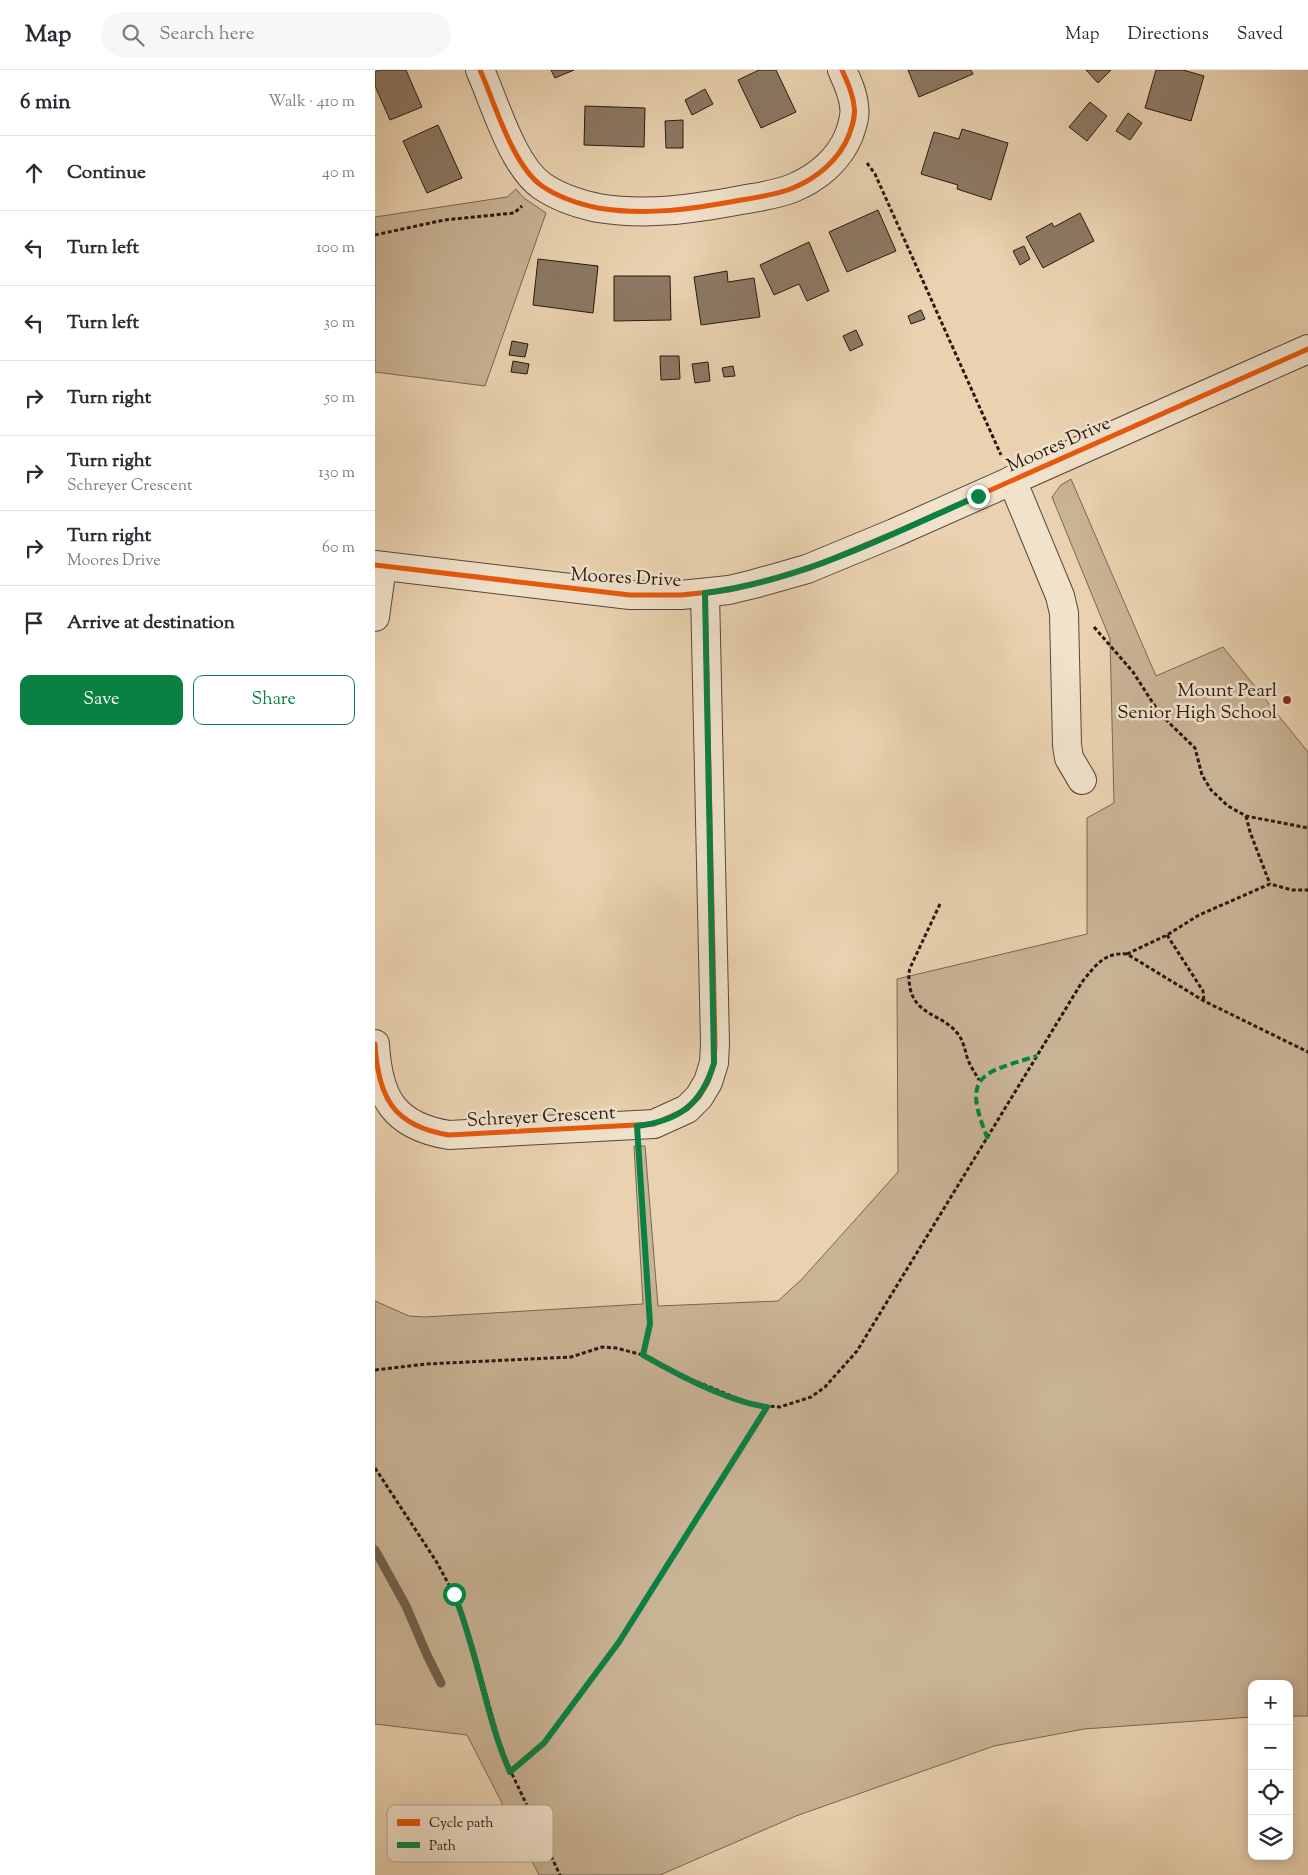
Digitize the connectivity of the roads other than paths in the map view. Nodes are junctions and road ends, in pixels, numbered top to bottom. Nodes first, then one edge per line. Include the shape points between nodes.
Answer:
1 (480, 70) edge
2 (842, 70) edge
3 (1308, 349) edge
4 (1007, 468) junction
5 (378, 566) edge
6 (705, 593) junction
7 (375, 617) edge
8 (1082, 780) dead end
9 (375, 1044) edge

1 - 2 street via 518,157 541,185 597,208 654,212 700,208 777,194 824,170 847,140 853,123 855,106
3 - 4 street, Moores Drive
4 - 6 street, Moores Drive via 807,569
4 - 8 street via 1060,596 1064,613 1067,745 1069,758
5 - 6 street, Moores Drive via 604,593 655,596
5 - 7 street
6 - 9 street, Schreyer Crescent via 714,1063 709,1082 687,1109 654,1124 449,1135 432,1132 402,1117 390,1104 381,1089

